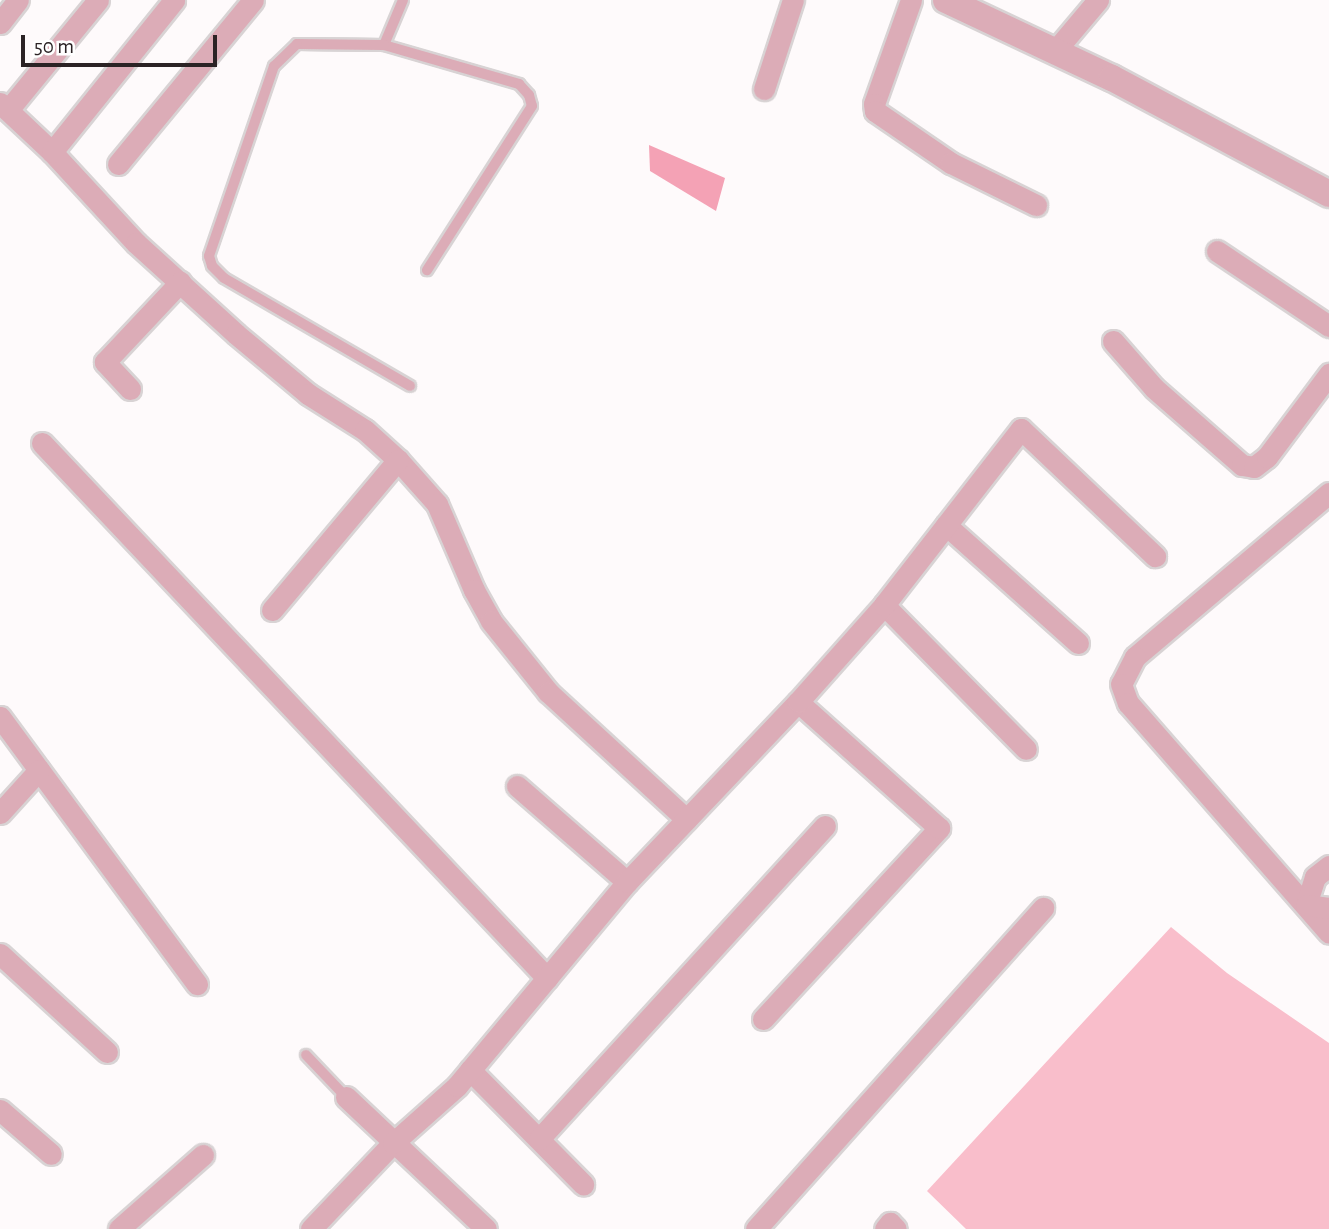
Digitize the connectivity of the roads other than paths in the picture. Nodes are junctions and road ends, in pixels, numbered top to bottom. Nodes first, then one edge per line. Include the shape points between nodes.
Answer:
1 (18, 0) edge
2 (98, 0) edge
3 (174, 0) edge
4 (253, 0) edge
5 (403, 0) edge
6 (793, 0) edge
7 (911, 0) edge
8 (946, 0) edge
9 (1098, 0) edge
10 (0, 23) edge
11 (384, 45) junction
12 (1055, 51) junction
13 (764, 89) dead end
14 (4, 106) edge
15 (52, 152) junction
16 (118, 164) dead end
17 (1329, 194) edge
18 (1036, 205) dead end
19 (1217, 251) dead end
20 (427, 270) dead end
21 (180, 282) junction
22 (1329, 326) edge
23 (1113, 341) dead end
24 (1329, 374) edge
25 (410, 386) dead end
26 (130, 389) dead end
27 (42, 443) dead end
28 (398, 460) junction
29 (1329, 493) edge
30 (946, 525) junction
31 (1155, 556) dead end
32 (884, 605) junction
33 (272, 610) dead end
34 (1078, 642) dead end
35 (798, 702) junction
36 (0, 718) edge
37 (1026, 749) dead end
38 (39, 770) junction
39 (517, 786) dead end
40 (0, 813) edge
41 (686, 819) junction
42 (825, 826) dead end
43 (1329, 866) edge
44 (627, 882) junction
45 (1306, 905) junction
46 (1043, 908) dead end
47 (1329, 908) edge
48 (1329, 933) edge
49 (0, 954) edge
50 (547, 978) junction
51 (197, 984) dead end
52 (763, 1018) dead end
53 (107, 1052) dead end
54 (306, 1055) dead end
55 (470, 1070) junction
56 (346, 1097) joint
57 (0, 1110) edge
58 (539, 1139) junction
59 (393, 1143) junction
60 (51, 1154) dead end
61 (203, 1155) dead end
62 (583, 1184) dead end
63 (483, 1228) edge
64 (119, 1229) edge
65 (312, 1229) edge
66 (755, 1229) edge
67 (885, 1229) edge
68 (896, 1229) edge

1 - 10 street
2 - 14 street
3 - 15 street
4 - 16 street
5 - 11 lane
6 - 13 street
7 - 18 street via 875,111 951,163
8 - 12 street
9 - 12 street
11 - 20 lane via 519,84 532,106
11 - 25 lane via 297,44 274,66 209,256 224,278
12 - 17 street
14 - 15 street
15 - 21 street via 136,243
19 - 22 street
21 - 26 street via 105,362
21 - 28 street via 307,394 365,430
23 - 24 street via 1154,388 1242,465 1254,467 1267,457
27 - 50 street
28 - 33 street
28 - 41 street via 438,504 491,621 548,692
29 - 45 street via 1135,657 1121,684 1128,703
30 - 31 street via 1021,429
30 - 32 street
30 - 34 street
32 - 35 street
32 - 37 street
35 - 41 street
35 - 52 street via 939,828
36 - 38 street
38 - 40 street
38 - 51 street
39 - 44 street
41 - 44 street
42 - 58 street
43 - 45 street via 1315,877
44 - 50 street
45 - 47 street
45 - 48 street
46 - 66 street
49 - 53 street
50 - 55 street
54 - 56 lane
55 - 58 street
55 - 59 street
56 - 59 street
57 - 60 street
58 - 62 street
59 - 63 street
59 - 65 street
61 - 64 street
67 - 68 street via 890,1223

